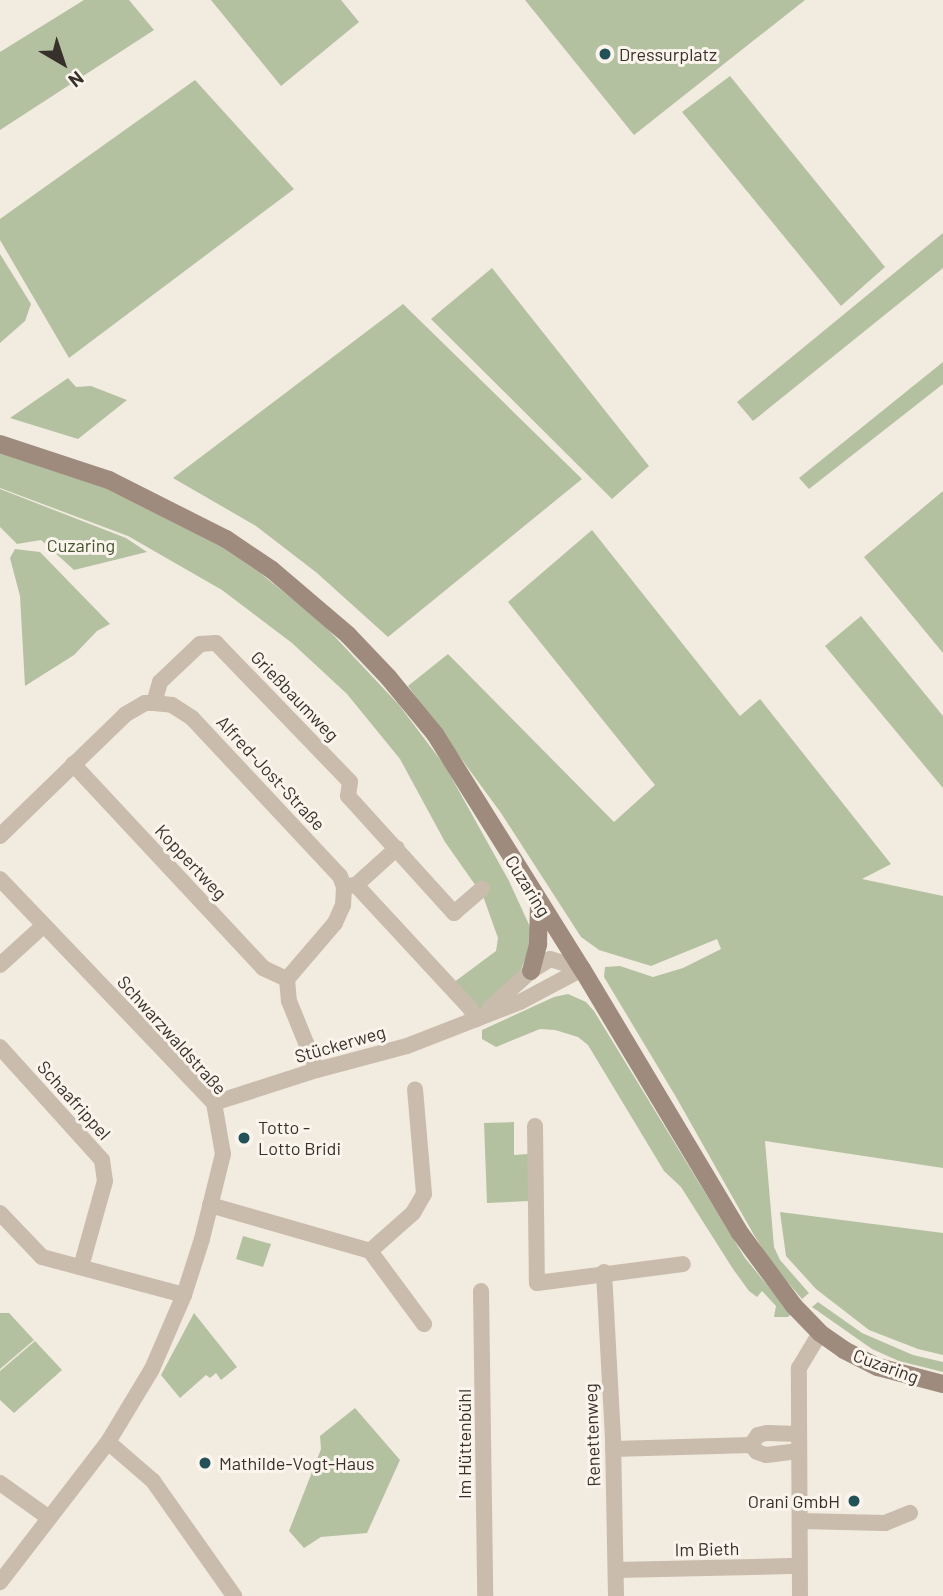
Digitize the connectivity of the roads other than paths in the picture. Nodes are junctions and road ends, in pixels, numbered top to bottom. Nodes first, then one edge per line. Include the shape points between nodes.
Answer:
1 (0, 444) edge
2 (154, 703) junction
3 (73, 764) junction
4 (0, 836) edge
5 (397, 848) junction
6 (0, 879) edge
7 (350, 886) junction
8 (482, 889) dead end
9 (539, 903) junction
10 (44, 925) junction
11 (0, 965) edge
12 (582, 969) junction
13 (531, 971) junction
14 (287, 979) junction
15 (476, 1019) junction
16 (0, 1047) edge
17 (317, 1070) junction
18 (415, 1089) dead end
19 (214, 1103) junction
20 (535, 1126) dead end
21 (210, 1205) junction
22 (0, 1213) edge
23 (370, 1251) junction
24 (683, 1264) dead end
25 (81, 1267) junction
26 (604, 1272) junction
27 (481, 1291) dead end
28 (184, 1296) junction
29 (424, 1324) dead end
30 (820, 1333) junction
31 (943, 1384) edge
32 (799, 1433) junction
33 (108, 1442) junction
34 (751, 1445) junction
35 (612, 1449) junction
36 (799, 1451) junction
37 (0, 1483) edge
38 (910, 1513) dead end
39 (50, 1518) junction
40 (800, 1521) junction
41 (799, 1566) junction
42 (616, 1570) junction
43 (0, 1582) edge
44 (234, 1596) edge
45 (485, 1596) edge
46 (616, 1596) edge
47 (800, 1596) edge

1 - 9 main road, Cuzaring via 109,480 167,507 248,553 312,602 388,677 435,734
2 - 3 street via 125,714
2 - 5 street, Grießbaumweg via 160,682 200,644 216,643 350,782 348,796
2 - 7 street, Alfred-Jost-Straße via 172,705 192,718
3 - 4 street
3 - 14 street, Koppertweg via 263,968
5 - 7 street
5 - 8 street, Grießbaumweg via 454,913
6 - 10 street, Schwarzwaldstraße
7 - 14 street via 335,923
7 - 15 street, Alfred-Jost-Straße
9 - 12 main road, Cuzaring
9 - 13 main road via 538,944
10 - 11 street
10 - 19 street, Schwarzwaldstraße
12 - 13 street, Stückerweg via 550,959
12 - 15 street, Stückerweg
12 - 30 main road, Cuzaring via 740,1233
13 - 15 street, Stückerweg
14 - 17 street via 289,1001
15 - 17 street, Stückerweg via 407,1046
16 - 25 street, Schaafrippel via 102,1160 105,1181
17 - 19 street, Stückerweg
18 - 23 street via 424,1194 413,1213
19 - 21 street, Schwarzwaldstraße via 223,1154
20 - 26 street via 537,1283
21 - 23 street
21 - 28 street, Schwarzwaldstraße
22 - 25 street via 42,1257
23 - 29 street
24 - 26 street
25 - 28 street
26 - 35 street, Renettenweg
27 - 45 street, Im Hüttenbühl
28 - 33 street, Schwarzwaldstraße via 152,1369
30 - 31 main road, Cuzaring via 878,1367
30 - 32 street via 799,1368
32 - 34 street via 766,1433
32 - 36 street
33 - 39 street, Schwarzwaldstraße
33 - 44 street via 153,1481
34 - 35 street
34 - 36 street via 766,1455
35 - 42 street, Renettenweg
36 - 40 street
37 - 39 street
38 - 40 street via 885,1523
39 - 43 street, Schwarzwaldstraße
40 - 41 street
41 - 42 street, Im Bieth
41 - 47 street
42 - 46 street, Renettenweg

